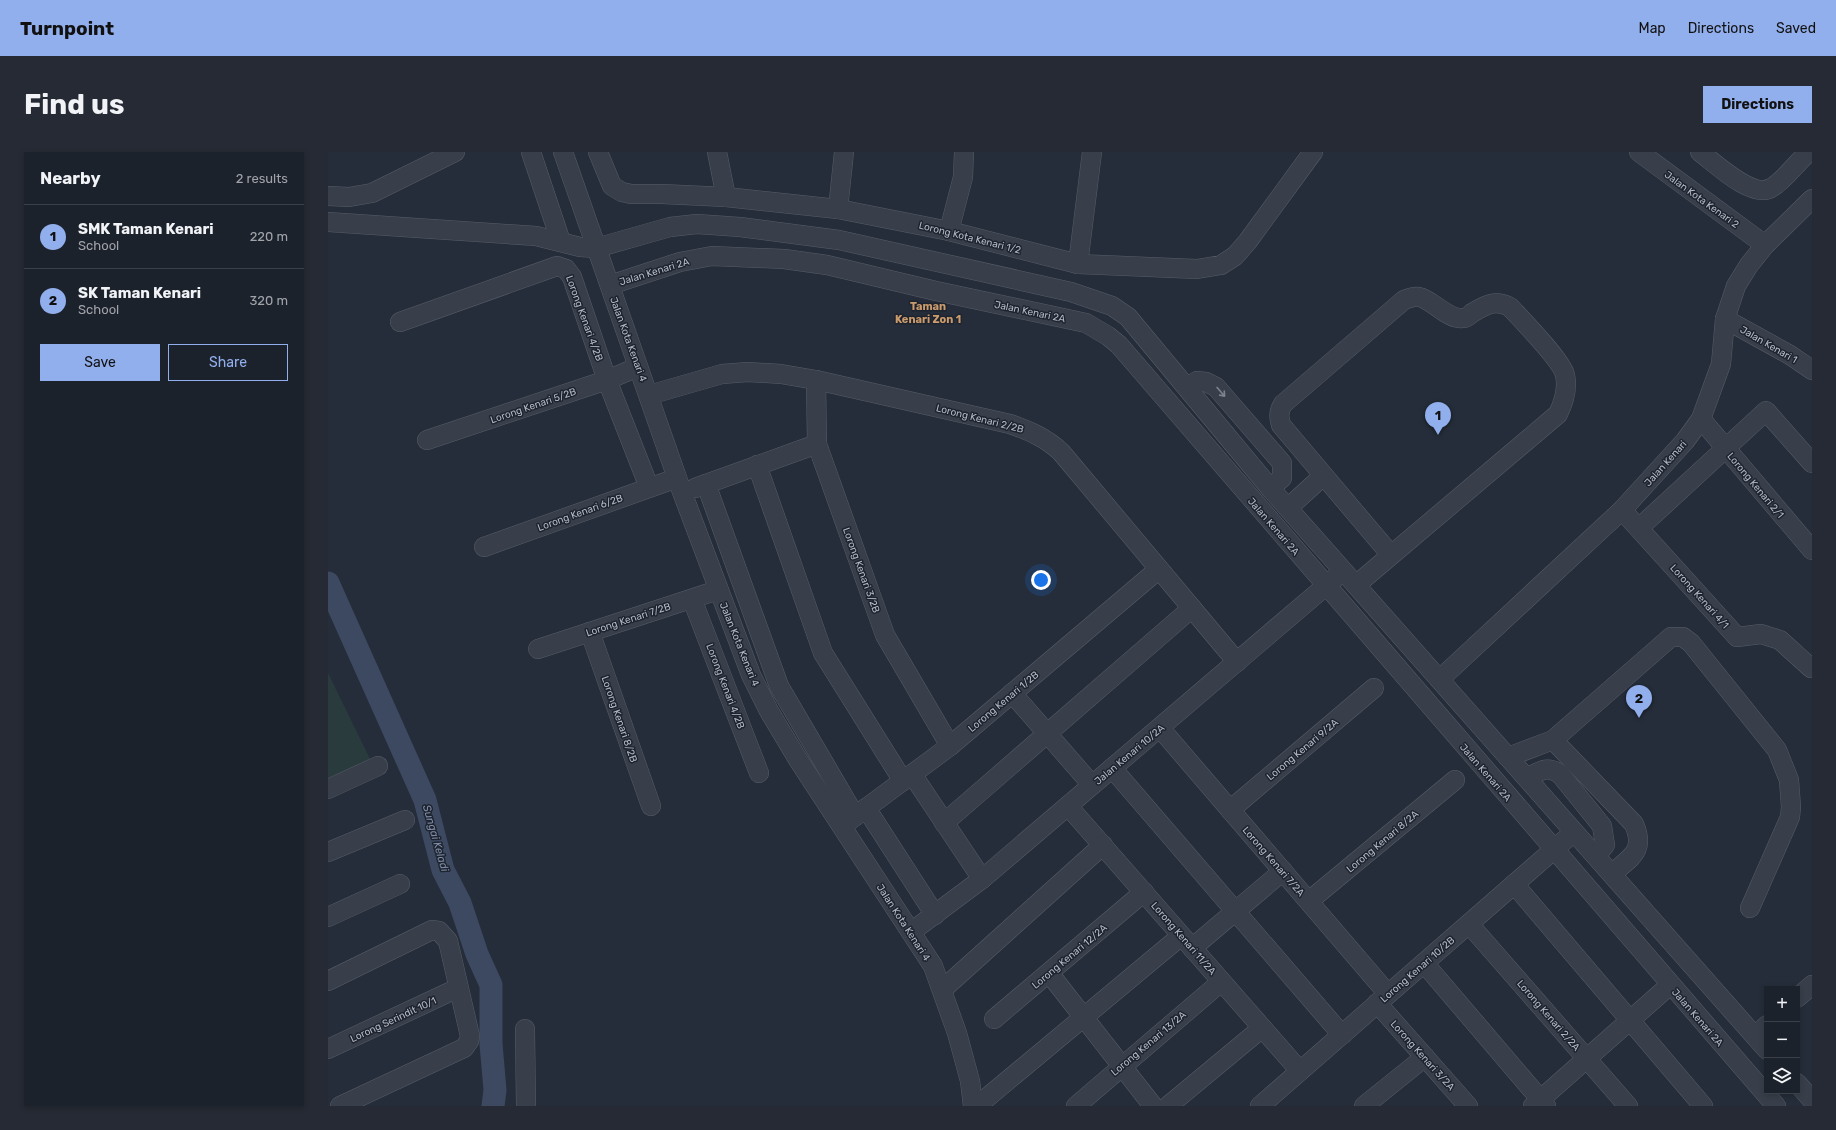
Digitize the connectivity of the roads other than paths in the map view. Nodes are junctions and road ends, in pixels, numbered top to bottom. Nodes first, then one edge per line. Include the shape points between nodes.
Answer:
1 (455, 152) edge
2 (531, 152) edge
3 (563, 152) edge
4 (598, 152) edge
5 (717, 152) edge
6 (844, 152) edge
7 (964, 152) edge
8 (1092, 152) edge
9 (1313, 152) edge
10 (1638, 152) edge
11 (1700, 152) edge
12 (1806, 153) edge
13 (328, 196) edge
14 (726, 197) junction
15 (1812, 199) edge
16 (838, 209) junction
17 (328, 222) edge
18 (949, 231) junction
19 (561, 242) junction
20 (1765, 245) junction
21 (596, 248) junction
22 (943, 264) junction
23 (1078, 264) junction
24 (610, 285) junction
25 (936, 291) junction
26 (1725, 319) junction
27 (400, 322) dead end
28 (638, 367) junction
29 (1812, 370) edge
30 (607, 380) junction
31 (816, 380) junction
32 (649, 395) junction
33 (1701, 419) junction
34 (427, 440) dead end
35 (817, 444) junction
36 (1725, 448) junction
37 (1812, 463) edge
38 (757, 465) junction
39 (1324, 476) junction
40 (706, 484) junction
41 (680, 485) junction
42 (649, 487) junction
43 (1288, 508) junction
44 (1622, 510) junction
45 (1639, 528) junction
46 (484, 546) dead end
47 (1812, 550) edge
48 (1391, 555) junction
49 (1159, 569) junction
50 (1350, 578) junction
51 (1326, 586) junction
52 (718, 590) junction
53 (692, 599) junction
54 (1192, 608) junction
55 (590, 632) junction
56 (538, 650) dead end
57 (1237, 662) junction
58 (1811, 668) dead end
59 (1440, 679) junction
60 (1374, 688) dead end
61 (1012, 693) junction
62 (1160, 728) junction
63 (1047, 734) junction
64 (1553, 740) junction
65 (950, 746) junction
66 (1508, 757) junction
67 (378, 766) dead end
68 (1112, 768) junction
69 (760, 774) dead end
70 (908, 777) junction
71 (1527, 778) junction
72 (1454, 780) dead end
73 (1092, 785) junction
74 (328, 789) edge
75 (651, 806) dead end
76 (1068, 806) junction
77 (1230, 810) junction
78 (855, 816) junction
79 (405, 820) dead end
80 (944, 823) junction
81 (1574, 832) junction
82 (1102, 845) junction
83 (1553, 850) junction
84 (328, 852) edge
85 (1596, 856) junction
86 (1283, 871) junction
87 (1612, 874) junction
88 (982, 879) junction
89 (400, 884) dead end
90 (1514, 884) junction
91 (1144, 892) junction
92 (1309, 901) junction
93 (1750, 908) dead end
94 (1235, 912) junction
95 (935, 915) junction
96 (328, 917) edge
97 (1469, 924) junction
98 (911, 932) junction
99 (1187, 942) junction
100 (1424, 963) junction
101 (1048, 973) junction
102 (328, 981) edge
103 (1221, 982) junction
104 (1670, 985) junction
105 (1812, 985) edge
106 (458, 988) junction
107 (942, 989) junction
108 (1800, 995) edge
109 (1383, 999) junction
110 (1083, 1017) junction
111 (994, 1019) dead end
112 (1630, 1020) junction
113 (1262, 1028) junction
114 (526, 1029) dead end
115 (1761, 1030) edge
116 (1342, 1035) junction
117 (1764, 1040) edge
118 (328, 1049) edge
119 (1425, 1057) junction
120 (1587, 1058) junction
121 (1122, 1066) junction
122 (1300, 1071) junction
123 (1800, 1087) edge
124 (1812, 1100) edge
125 (1540, 1104) edge
126 (340, 1106) edge
127 (526, 1106) edge
128 (973, 1106) edge
129 (977, 1106) edge
130 (1076, 1106) edge
131 (1153, 1106) edge
132 (1168, 1106) edge
133 (1260, 1106) edge
134 (1364, 1106) edge
135 (1468, 1106) edge
136 (1628, 1106) edge
137 (1704, 1106) edge
138 (1776, 1106) edge

1 - 13 street via 372,193 349,197
2 - 19 street
3 - 21 street, Jalan Kota Kenari 4
4 - 14 street, Lorong Kota Kenari 1/2 via 612,186 622,192
5 - 14 street
6 - 16 street
7 - 18 street via 962,177
8 - 23 street
9 - 23 street, Lorong Kota Kenari 1/2 via 1248,241 1235,256 1221,265 1197,269
10 - 20 street, Jalan Kota Kenari 2
11 - 12 street via 1748,187 1764,191 1772,188
14 - 16 street, Lorong Kota Kenari 1/2
15 - 20 street, Jalan Kenari
16 - 18 street, Lorong Kota Kenari 1/2
17 - 19 street via 536,236
18 - 23 street, Lorong Kota Kenari 1/2
19 - 21 street
20 - 26 street, Jalan Kenari via 1736,286
21 - 22 street via 670,227 697,224 840,240
21 - 24 street, Jalan Kota Kenari 4
22 - 25 street
22 - 43 street via 1071,292 1112,306 1128,317
24 - 25 street, Jalan Kenari 2A via 680,262 712,256 784,260 827,266
24 - 28 street, Jalan Kota Kenari 4
25 - 51 street, Jalan Kenari 2A via 1086,323 1108,336 1119,345
26 - 29 street, Jalan Kenari 1
26 - 33 street, Jalan Kenari via 1721,364
27 - 30 street, Lorong Kenari 4/2B via 562,266 572,277
28 - 30 street, Lorong Kenari 5/2B
28 - 32 street, Jalan Kota Kenari 4
30 - 34 street, Lorong Kenari 5/2B
30 - 42 street, Lorong Kenari 4/2B
31 - 32 street, Lorong Kenari 2/2B via 781,374 741,372 722,374
31 - 35 street, Lorong Kenari 3/2B
31 - 49 street, Lorong Kenari 2/2B via 1010,424 1034,432 1061,452
32 - 41 street, Jalan Kota Kenari 4
33 - 36 street, Lorong Kenari 2/1
33 - 44 street, Jalan Kenari via 1685,441
35 - 38 street, Lorong Kenari 6/2B
35 - 65 street, Lorong Kenari 3/2B via 885,634
36 - 37 street via 1766,411
36 - 45 street
36 - 47 street, Lorong Kenari 2/1
38 - 40 street, Lorong Kenari 6/2B
38 - 70 street via 823,653
39 - 43 street
39 - 48 street
39 - 48 street, Jalan Kenari 10/2A via 1282,425 1280,409 1404,300 1421,297 1445,312 1464,318 1501,302 1510,307 1558,362 1564,373 1566,388 1558,414
40 - 41 street, Lorong Kenari 6/2B
40 - 78 street via 779,686
41 - 42 street, Lorong Kenari 6/2B
41 - 52 street, Jalan Kota Kenari 4
42 - 46 street, Lorong Kenari 6/2B
43 - 50 street
44 - 45 street, Lorong Kenari 4/1
44 - 59 street, Jalan Kenari
45 - 58 street, Lorong Kenari 4/1 via 1737,637 1761,634 1780,640
48 - 50 street, Jalan Kenari 10/2A
49 - 54 street, Lorong Kenari 2/2B
49 - 61 street, Lorong Kenari 1/2B
50 - 51 street, Jalan Kenari 10/2A
50 - 59 street
51 - 57 street, Jalan Kenari 10/2A
51 - 83 street, Jalan Kenari 2A
52 - 53 street, Lorong Kenari 7/2B
52 - 78 street, Jalan Kota Kenari 4 via 751,675 796,758
53 - 55 street, Lorong Kenari 7/2B
53 - 69 street, Lorong Kenari 4/2B
54 - 57 street, Lorong Kenari 2/2B
54 - 63 street
55 - 56 street, Lorong Kenari 7/2B
55 - 75 street, Lorong Kenari 8/2B
57 - 62 street, Jalan Kenari 10/2A
59 - 66 street
60 - 77 street, Lorong Kenari 9/2A
61 - 63 street
61 - 65 street, Lorong Kenari 1/2B
62 - 68 street, Jalan Kenari 10/2A
62 - 77 street, Lorong Kenari 7/2A
63 - 73 street
63 - 80 street
64 - 66 street
64 - 87 street via 1634,824 1639,836 1639,845 1635,853
64 - 93 street via 1671,637 1683,637 1777,750 1788,780 1790,817
65 - 70 street, Lorong Kenari 1/2B
66 - 71 street
67 - 74 street
68 - 73 street, Jalan Kenari 10/2A
68 - 94 street
70 - 78 street, Lorong Kenari 1/2B
70 - 80 street
71 - 81 street
71 - 85 street via 1546,768 1554,769 1560,774 1602,826 1605,844
72 - 92 street, Lorong Kenari 8/2A
73 - 76 street, Jalan Kenari 10/2A
76 - 82 street, Lorong Kenari 11/2A
76 - 88 street, Jalan Kenari 10/2A
77 - 86 street, Lorong Kenari 7/2A
78 - 95 street
78 - 98 street, Jalan Kota Kenari 4
79 - 84 street
80 - 88 street
81 - 83 street, Lorong Kenari 10/2B
81 - 85 street
82 - 91 street, Lorong Kenari 11/2A
82 - 107 street
83 - 90 street, Lorong Kenari 10/2B
83 - 104 street, Jalan Kenari 2A
85 - 87 street
86 - 92 street, Lorong Kenari 7/2A
86 - 94 street
87 - 115 street
88 - 95 street, Jalan Kenari 10/2A
89 - 96 street
90 - 97 street, Lorong Kenari 10/2B
90 - 112 street
91 - 99 street, Lorong Kenari 11/2A
91 - 101 street, Lorong Kenari 12/2A
92 - 109 street, Lorong Kenari 7/2A
94 - 99 street
94 - 116 street
95 - 98 street, Jalan Kenari 10/2A
97 - 100 street, Lorong Kenari 10/2B
97 - 120 street, Lorong Kenari 2/2A
98 - 107 street, Jalan Kota Kenari 4 via 933,966
99 - 103 street, Lorong Kenari 11/2A
99 - 110 street
100 - 109 street, Lorong Kenari 10/2B
100 - 125 street
101 - 110 street
101 - 111 street, Lorong Kenari 12/2A
102 - 106 street via 432,930 439,931 448,941
103 - 113 street, Lorong Kenari 11/2A
103 - 121 street, Lorong Kenari 13/2A
104 - 112 street
104 - 138 street, Jalan Kenari 2A
105 - 108 street
106 - 118 street, Lorong Serindit 10/1
106 - 126 street via 470,1036 464,1048
107 - 128 street, Jalan Kota Kenari 4 via 970,1081
109 - 116 street, Lorong Kenari 10/2B
109 - 119 street, Lorong Kenari 3/2A
110 - 121 street
110 - 129 street
112 - 120 street
112 - 137 street
113 - 122 street, Lorong Kenari 11/2A
113 - 132 street
114 - 127 street
115 - 117 street
116 - 122 street, Lorong Kenari 10/2B
119 - 134 street
119 - 135 street, Lorong Kenari 3/2A
120 - 125 street
120 - 136 street, Lorong Kenari 2/2A
121 - 130 street, Lorong Kenari 13/2A
121 - 131 street
122 - 133 street, Lorong Kenari 10/2B
123 - 124 street

